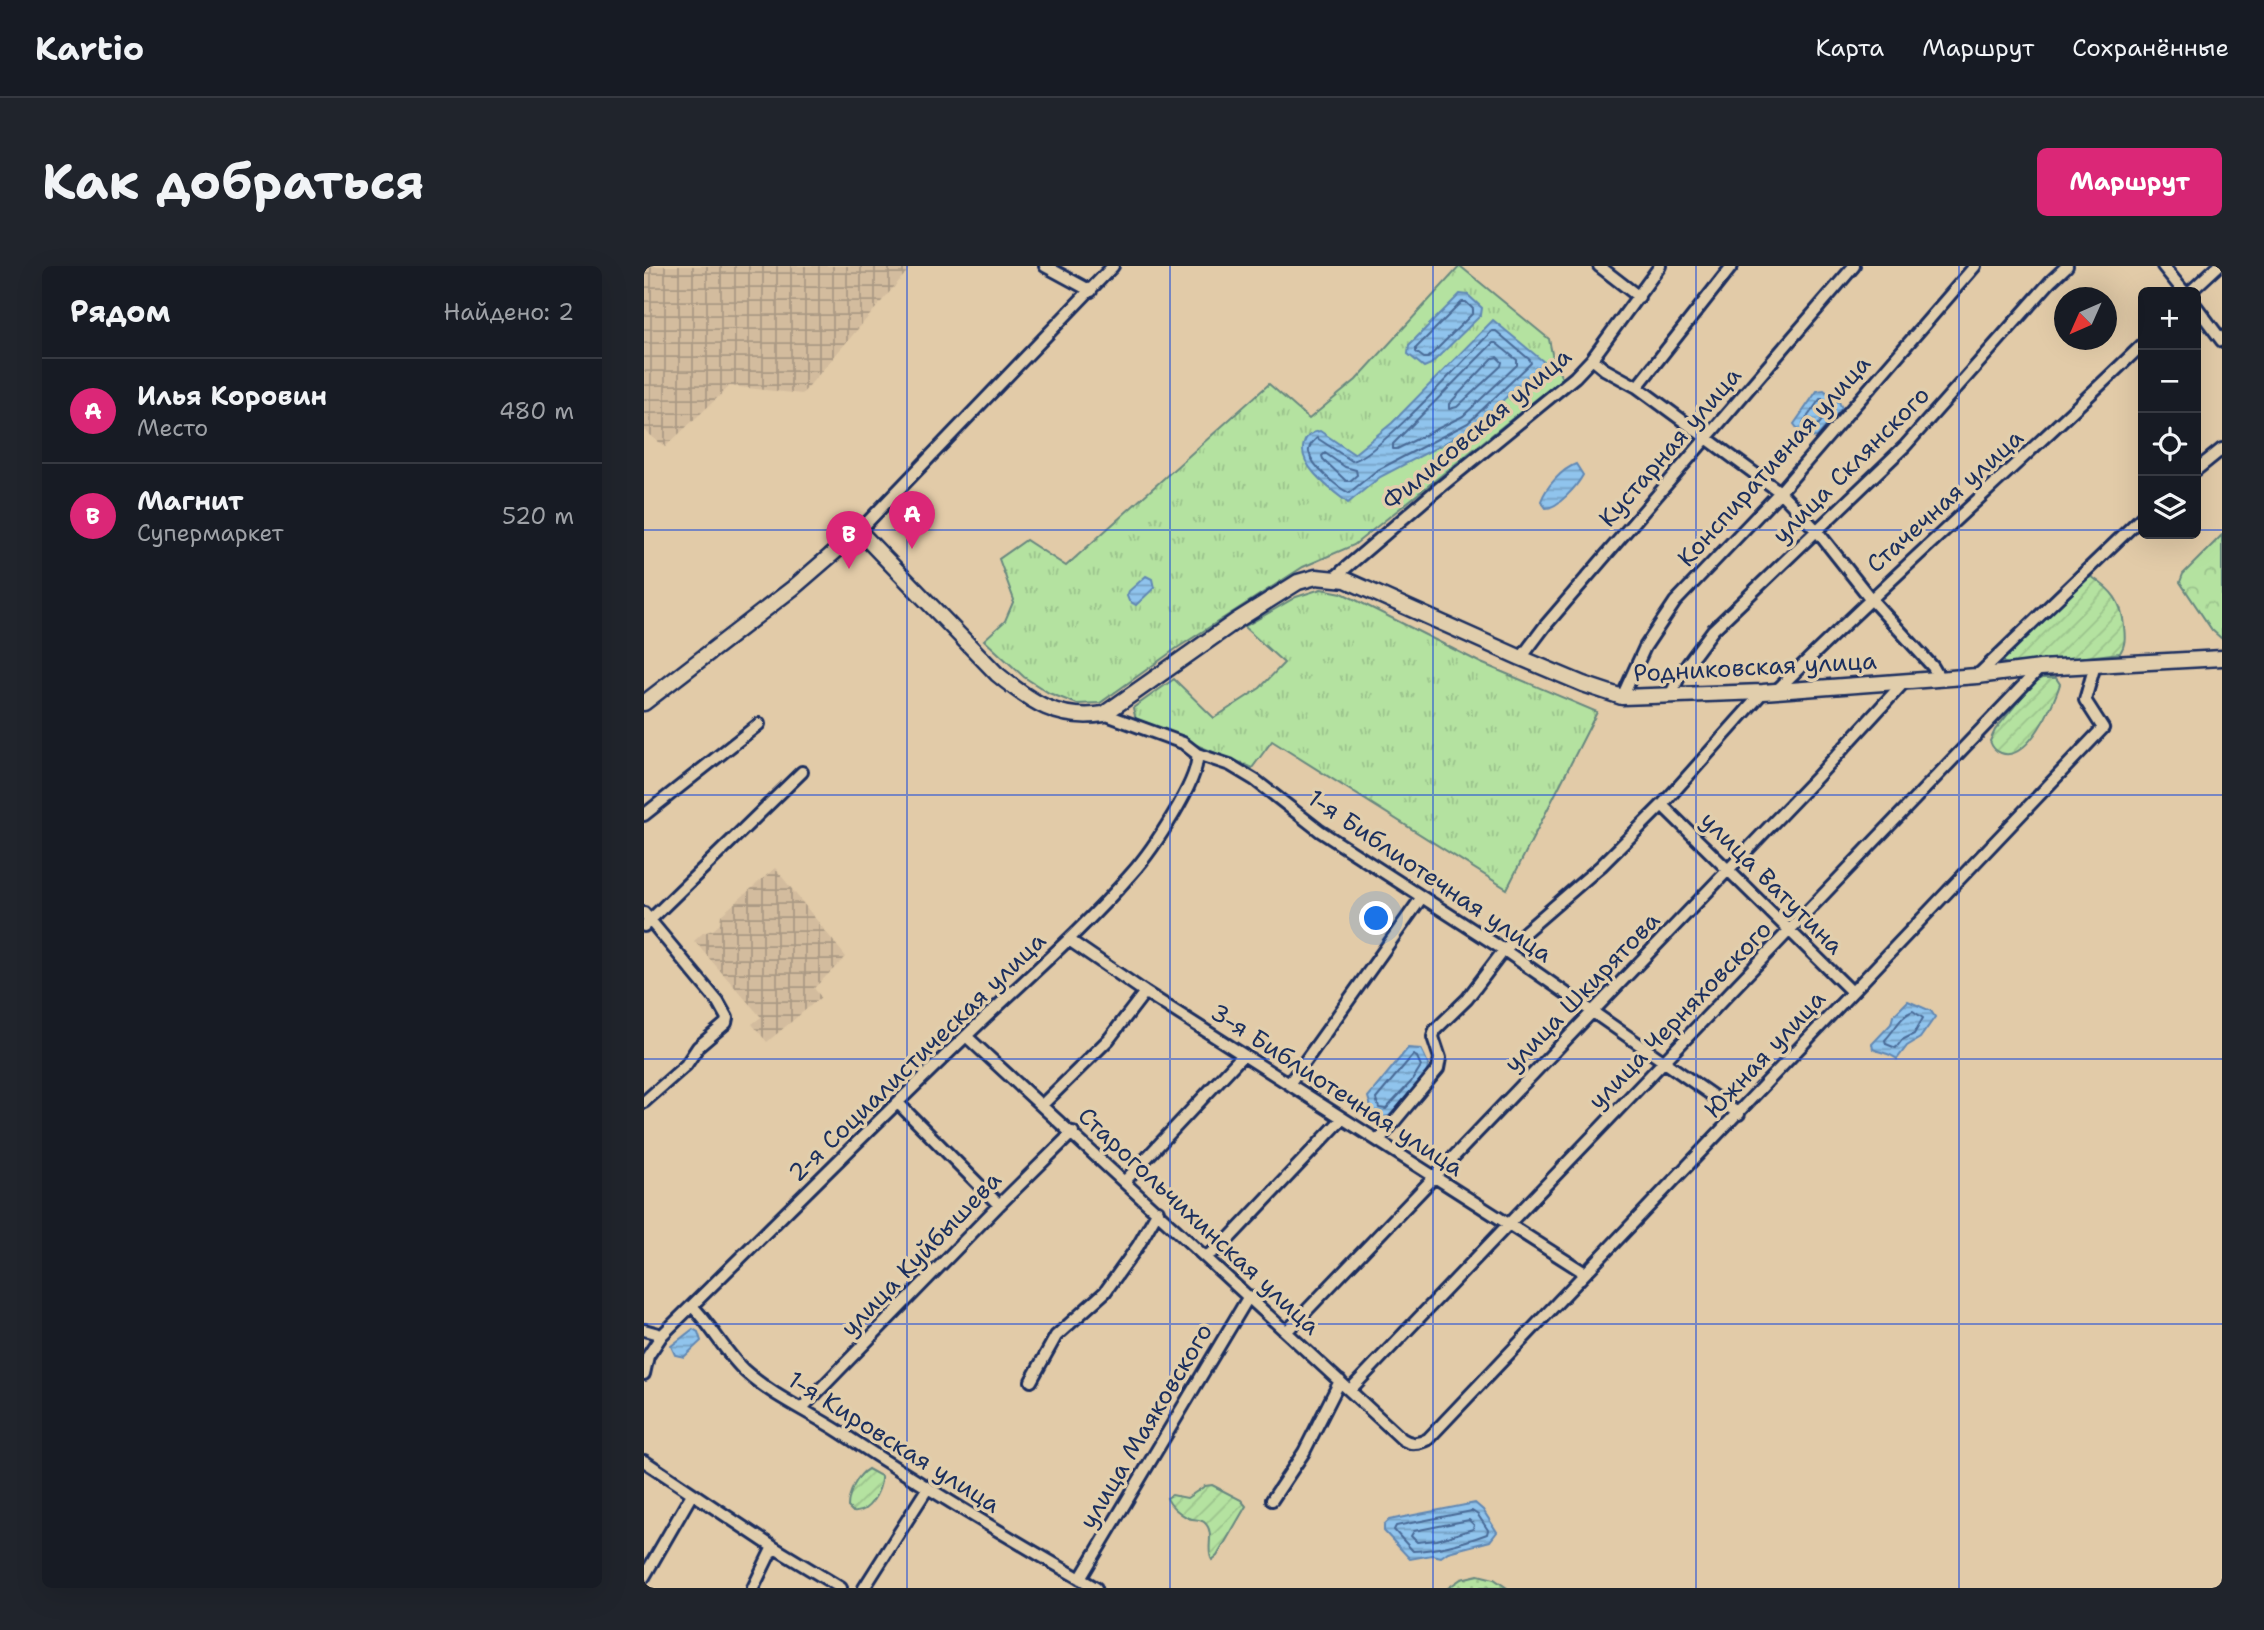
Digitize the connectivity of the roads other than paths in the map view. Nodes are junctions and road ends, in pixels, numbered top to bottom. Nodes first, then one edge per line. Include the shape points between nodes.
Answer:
1 (1045, 266) edge
2 (1113, 266) edge
3 (1599, 266) edge
4 (1660, 266) edge
5 (1732, 266) edge
6 (1854, 266) edge
7 (1975, 266) edge
8 (2067, 266) edge
9 (2163, 266) edge
10 (2218, 266) edge
11 (2180, 287) edge
12 (2195, 287) edge
13 (1091, 291) junction
14 (1639, 297) junction
15 (2201, 313) edge
16 (2222, 341) edge
17 (2138, 349) edge
18 (1592, 359) junction
19 (1637, 387) junction
20 (1706, 439) junction
21 (2222, 449) edge
22 (2201, 466) edge
23 (1780, 492) junction
24 (2138, 521) edge
25 (859, 531) junction
26 (1818, 531) junction
27 (1334, 578) junction
28 (1870, 598) junction
29 (1521, 658) junction
30 (2222, 658) edge
31 (2095, 665) junction
32 (2040, 668) junction
33 (1977, 676) junction
34 (1940, 679) junction
35 (1905, 681) junction
36 (1770, 691) junction
37 (1670, 696) junction
38 (1622, 697) junction
39 (644, 703) edge
40 (1104, 714) junction
41 (760, 724) dead end
42 (1197, 754) junction
43 (802, 772) dead end
44 (1662, 805) junction
45 (644, 816) edge
46 (1727, 870) junction
47 (1422, 897) junction
48 (646, 920) edge
49 (1789, 931) junction
50 (1069, 940) junction
51 (1504, 950) junction
52 (1145, 992) junction
53 (1852, 992) junction
54 (1592, 1010) junction
55 (966, 1036) junction
56 (1243, 1055) junction
57 (1665, 1062) junction
58 (1289, 1084) junction
59 (644, 1102) edge
60 (898, 1102) junction
61 (1042, 1105) junction
62 (1739, 1114) junction
63 (1342, 1119) junction
64 (1073, 1132) junction
65 (1379, 1140) junction
66 (1434, 1177) junction
67 (1125, 1181) junction
68 (999, 1205) junction
69 (1157, 1211) junction
70 (1509, 1224) junction
71 (1206, 1256) junction
72 (1585, 1273) junction
73 (1249, 1296) junction
74 (692, 1306) junction
75 (644, 1330) edge
76 (1287, 1331) junction
77 (662, 1335) junction
78 (644, 1374) edge
79 (1031, 1381) dead end
80 (1340, 1381) junction
81 (1350, 1390) junction
82 (802, 1408) junction
83 (1402, 1439) joint
84 (644, 1461) edge
85 (927, 1489) junction
86 (692, 1494) junction
87 (1272, 1500) dead end
88 (773, 1547) junction
89 (644, 1577) edge
90 (1080, 1579) junction
91 (752, 1588) edge
92 (841, 1588) edge
93 (864, 1588) edge
94 (1096, 1588) edge

1 - 13 street
2 - 13 street
3 - 14 street
4 - 14 street, Филисовская улица
5 - 19 street
6 - 20 street, Кустарная улица
7 - 23 street, Конспиративная улица
8 - 26 street, улица Склянского via 1905,446
9 - 11 street
10 - 12 street
13 - 25 street
14 - 18 street, Филисовская улица
15 - 16 street
17 - 28 street, Стачечная улица
18 - 19 street
18 - 27 street, Филисовская улица
19 - 20 street
20 - 23 street
20 - 29 street, Кустарная улица
21 - 22 street
23 - 26 street
23 - 38 street, Конспиративная улица via 1675,602 1645,647
24 - 33 street
25 - 39 main road
25 - 40 main road via 1019,693 1064,714
26 - 28 street
26 - 37 street, улица Склянского via 1713,630
27 - 29 main road, Родниковская улица
27 - 40 main road, Родниковская улица via 1298,582
28 - 34 street
28 - 36 street, Стачечная улица
29 - 38 main road, Родниковская улица
30 - 31 main road, Родниковская улица
31 - 32 main road, Родниковская улица
31 - 53 street, Южная улица via 2085,700 2103,728
32 - 33 main road, Родниковская улица
32 - 49 street, улица Черняховского
33 - 34 main road, Родниковская улица
34 - 35 main road, Родниковская улица
35 - 36 main road, Родниковская улица
35 - 46 street, улица Шкирятова
36 - 37 main road, Родниковская улица
36 - 44 street, Стачечная улица
37 - 38 main road, Родниковская улица
40 - 42 street, 1-я Библиотечная улица via 1183,743
41 - 45 street
42 - 47 street, 1-я Библиотечная улица via 1255,780 1313,827
42 - 50 street, 2-я Социалистическая улица via 1196,772 1154,844 1134,872
43 - 48 street
44 - 46 street, улица Ватутина
44 - 51 street, Стачечная улица via 1601,866
46 - 49 street, улица Ватутина
46 - 54 street, улица Шкирятова
47 - 51 street, 1-я Библиотечная улица
47 - 58 street
48 - 59 street via 719,1002 727,1018 686,1065
49 - 53 street, улица Ватутина
49 - 57 street, улица Черняховского
50 - 52 street, 3-я Библиотечная улица
50 - 55 street, 2-я Социалистическая улица
51 - 54 street, 1-я Библиотечная улица
51 - 65 street, Стачечная улица via 1467,999 1433,1033 1438,1069
52 - 56 street, 3-я Библиотечная улица
52 - 61 street via 1109,1038
53 - 62 street, Южная улица
54 - 57 street, 1-я Библиотечная улица
54 - 66 street, улица Шкирятова
55 - 60 street, 2-я Социалистическая улица
55 - 61 street, Старогольчихинская улица
56 - 58 street, 3-я Библиотечная улица
56 - 67 street
57 - 62 street, 1-я Библиотечная улица
57 - 70 street, улица Черняховского
58 - 63 street, 3-я Библиотечная улица
60 - 68 street
60 - 74 street, 2-я Социалистическая улица
61 - 64 street, Старогольчихинская улица
62 - 72 street, Южная улица
63 - 65 street, 3-я Библиотечная улица
63 - 71 street via 1220,1248
64 - 67 street, Старогольчихинская улица
64 - 68 street, улица Куйбышева
65 - 66 street, 3-я Библиотечная улица
66 - 70 street, 3-я Библиотечная улица
66 - 76 street, улица Шкирятова
67 - 69 street, Старогольчихинская улица
68 - 82 street, улица Куйбышева
69 - 71 street, Старогольчихинская улица
69 - 79 street via 1105,1292 1056,1336
70 - 72 street, 3-я Библиотечная улица
70 - 81 street, улица Черняховского
71 - 73 street, Старогольчихинская улица
72 - 83 street, Южная улица via 1428,1439 1414,1444
73 - 76 street, Старогольчихинская улица
73 - 90 street, улица Маяковского
74 - 77 street, 2-я Социалистическая улица
74 - 82 street, 1-я Кировская улица via 746,1371
75 - 77 street
76 - 80 street, Старогольчихинская улица
77 - 78 street, 2-я Социалистическая улица via 648,1356
80 - 81 street, Старогольчихинская улица
80 - 87 street via 1304,1452
81 - 83 street, Старогольчихинская улица
82 - 85 street, 1-я Кировская улица
84 - 86 street
85 - 90 street, 1-я Кировская улица
85 - 93 street
86 - 88 street
86 - 89 street
88 - 91 street
88 - 92 street
90 - 94 street, 1-я Кировская улица

